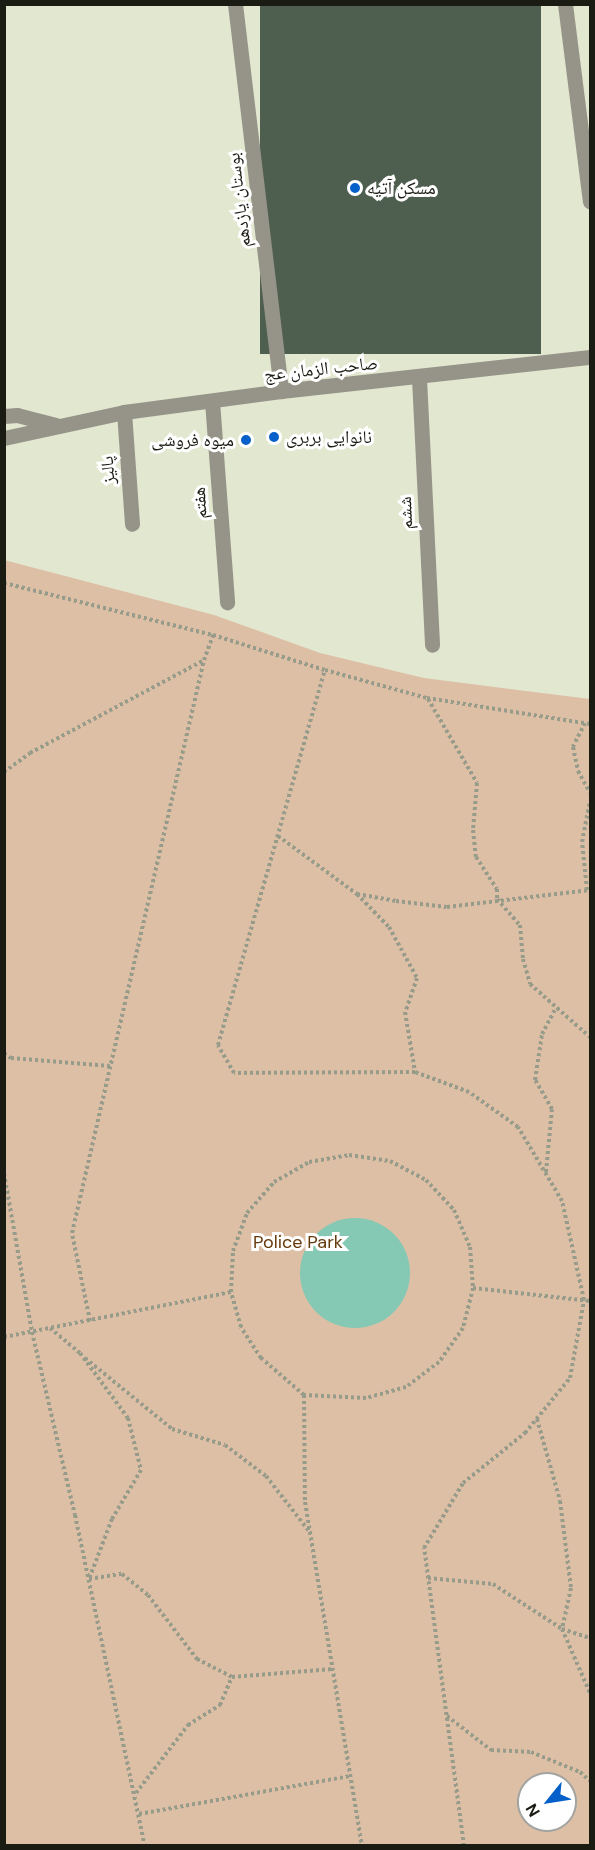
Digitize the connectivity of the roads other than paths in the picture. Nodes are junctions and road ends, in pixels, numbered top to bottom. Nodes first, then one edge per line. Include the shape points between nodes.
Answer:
1 (235, 4) edge
2 (565, 4) edge
3 (591, 201) edge
4 (591, 357) edge
5 (419, 378) junction
6 (281, 392) junction
7 (212, 401) junction
8 (124, 412) junction
9 (4, 416) edge
10 (56, 425) junction
11 (4, 438) edge
12 (132, 524) dead end
13 (227, 602) dead end
14 (432, 645) dead end

1 - 6 street, بوستان یازدهم
2 - 3 street
4 - 5 street, صاحب الزمان عج
5 - 6 street, صاحب الزمان عج
5 - 14 street, ششم
6 - 7 street, صاحب الزمان عج
7 - 8 street, صاحب الزمان عج
7 - 13 street, هفتم
8 - 10 street, صاحب الزمان عج
8 - 12 street, پالیز
9 - 10 street via 17,415
10 - 11 street, صاحب الزمان عج

